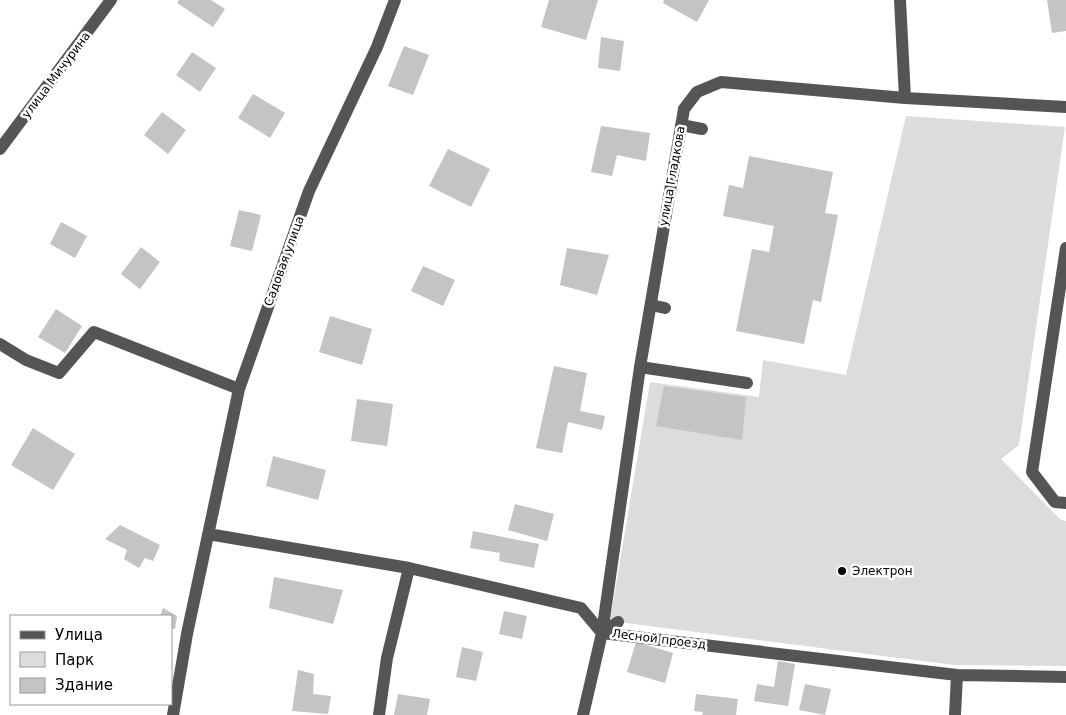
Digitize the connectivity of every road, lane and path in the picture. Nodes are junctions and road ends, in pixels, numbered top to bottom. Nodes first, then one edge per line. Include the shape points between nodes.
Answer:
1 (112, 0) edge
2 (395, 0) edge
3 (900, 0) edge
4 (905, 98) junction
5 (1066, 107) edge
6 (681, 125) junction
7 (702, 128) dead end
8 (0, 149) edge
9 (1066, 248) edge
10 (651, 305) junction
11 (665, 308) dead end
12 (0, 344) edge
13 (640, 367) junction
14 (747, 383) dead end
15 (239, 389) junction
16 (1066, 503) edge
17 (208, 534) junction
18 (409, 568) junction
19 (618, 622) dead end
20 (602, 632) junction
21 (957, 675) junction
22 (1066, 677) edge
23 (173, 715) edge
24 (379, 715) edge
25 (583, 715) edge
26 (955, 715) edge

1 - 8 street, улица Мичурина
2 - 15 street, Садовая улица via 377,47 309,191
3 - 4 street
4 - 5 street, улица Гладкова
4 - 6 street, улица Гладкова via 721,82 697,92 684,109
6 - 7 street
6 - 10 street, улица Гладкова
9 - 16 street via 1032,472 1055,502
10 - 11 street
10 - 13 street, улица Гладкова
12 - 15 street via 26,360 58,373 94,332
13 - 14 street
13 - 20 street, улица Гладкова
15 - 17 street, Садовая улица
17 - 18 street, Лесной проезд
17 - 23 street, Садовая улица
18 - 20 street, Лесной проезд via 581,608
18 - 24 street via 387,658
19 - 20 street
20 - 21 street, Лесной проезд
20 - 25 street, улица Гладкова
21 - 22 street, Лесной проезд
21 - 26 street

